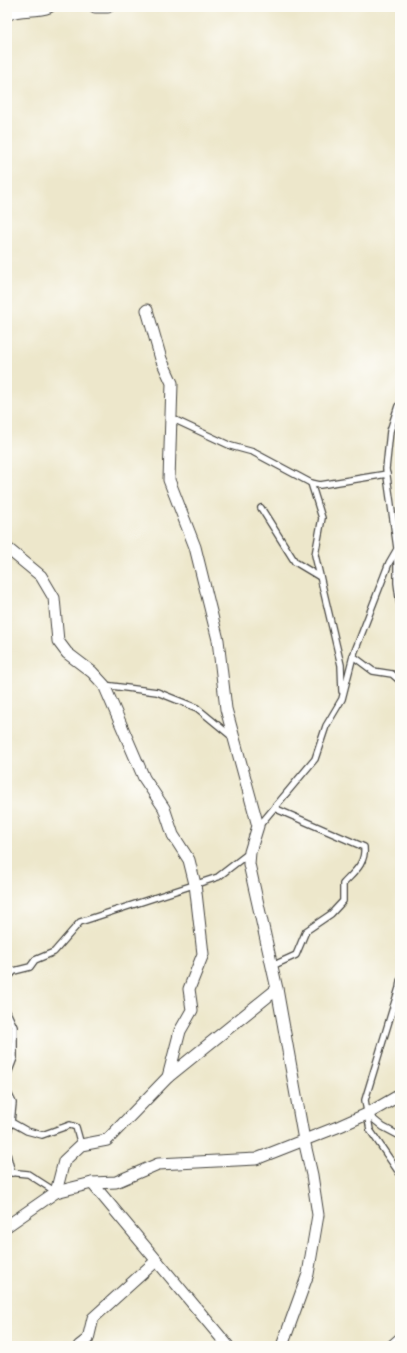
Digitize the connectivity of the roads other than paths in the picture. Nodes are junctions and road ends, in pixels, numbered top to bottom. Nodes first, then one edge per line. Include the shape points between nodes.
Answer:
1 (49, 7) edge
2 (95, 7) edge
3 (108, 7) edge
4 (7, 15) edge
5 (147, 310) dead end
6 (399, 407) edge
7 (171, 418) junction
8 (387, 474) junction
9 (311, 483) junction
10 (261, 508) dead end
11 (398, 546) edge
12 (7, 548) edge
13 (320, 577) junction
14 (400, 605) edge
15 (353, 656) junction
16 (400, 681) edge
17 (104, 685) junction
18 (342, 699) junction
19 (234, 739) junction
20 (274, 808) junction
21 (258, 826) junction
22 (400, 828) edge
23 (400, 832) edge
24 (250, 852) junction
25 (195, 884) junction
26 (272, 966) junction
27 (14, 971) junction
28 (7, 972) edge
29 (7, 979) edge
30 (400, 981) edge
31 (277, 989) junction
32 (7, 1012) edge
33 (7, 1076) edge
34 (168, 1077) junction
35 (7, 1091) edge
36 (400, 1095) edge
37 (367, 1114) junction
38 (9, 1122) edge
39 (7, 1135) edge
40 (400, 1136) edge
41 (304, 1140) junction
42 (81, 1145) junction
43 (7, 1154) edge
44 (9, 1173) edge
45 (400, 1174) edge
46 (92, 1183) junction
47 (56, 1192) junction
48 (7, 1226) edge
49 (156, 1261) junction
50 (400, 1339) edge
51 (91, 1342) edge
52 (78, 1346) edge
53 (228, 1346) edge
54 (282, 1346) edge
55 (392, 1346) edge

1 - 4 street via 33,11 20,10
2 - 3 street
5 - 7 street via 161,360 172,383
6 - 8 lane via 390,431
7 - 9 lane via 231,446 253,452
7 - 19 street via 169,480 195,547 218,640 226,709
8 - 9 lane via 320,485
8 - 11 lane
9 - 13 lane via 322,518 315,555
10 - 13 lane via 295,562
11 - 14 lane via 397,583
11 - 15 lane
12 - 17 street via 41,576 54,598 58,641 66,653 92,672
13 - 18 lane via 341,665
15 - 16 lane via 373,671 392,674
15 - 18 lane
17 - 19 lane via 157,692 197,708
17 - 25 street via 144,778 164,808 173,835 188,860
18 - 20 lane via 326,726 315,759
19 - 21 street
20 - 21 lane
20 - 26 lane via 364,847 364,853 361,865 342,884 343,901 331,914 306,932 296,954
21 - 24 street
22 - 23 lane
24 - 25 lane via 218,876
24 - 26 street via 249,864
25 - 27 lane via 80,922 54,952 35,960 30,967
25 - 34 street via 204,954 189,989 192,1010 180,1031
26 - 31 street
27 - 28 lane
27 - 29 lane
30 - 37 lane via 365,1100
31 - 34 street
31 - 41 street
32 - 33 lane via 14,1027 14,1058
34 - 42 street via 107,1140
35 - 38 lane via 13,1104
36 - 37 street
37 - 40 lane
37 - 41 street
37 - 45 lane via 370,1130
38 - 39 lane
38 - 42 lane via 42,1135 70,1125 76,1127
41 - 46 street via 256,1159 158,1164 116,1182
41 - 54 street via 318,1215 308,1274
42 - 47 street via 64,1161
43 - 44 lane
44 - 47 lane via 28,1174
46 - 47 street
46 - 49 street
47 - 48 street
49 - 51 street via 93,1318
49 - 53 street
50 - 55 street
51 - 52 street

